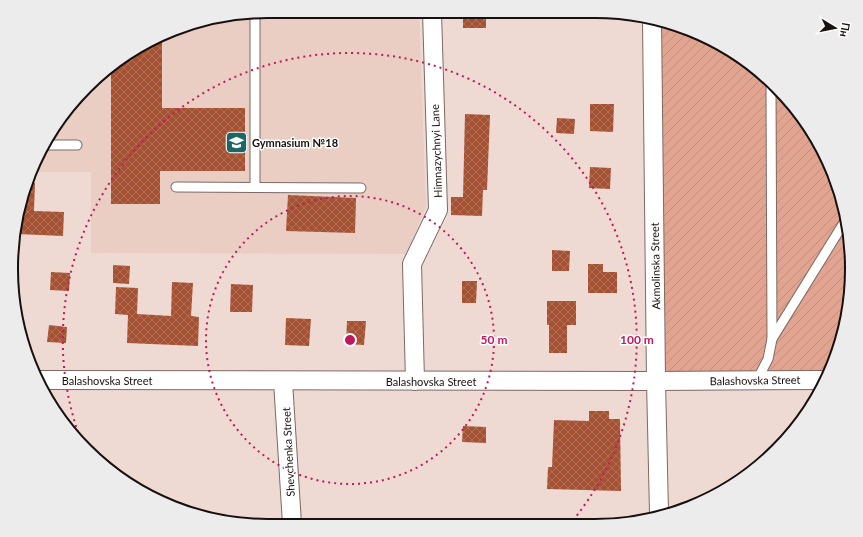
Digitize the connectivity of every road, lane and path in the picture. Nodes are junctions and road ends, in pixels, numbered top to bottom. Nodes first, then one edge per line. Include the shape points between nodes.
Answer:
1 (432, 18) edge
2 (255, 19) edge
3 (652, 25) edge
4 (772, 91) edge
5 (51, 145) edge
6 (77, 145) dead end
7 (176, 186) dead end
8 (255, 186) junction
9 (361, 188) dead end
10 (841, 227) edge
11 (772, 339) junction
12 (45, 380) edge
13 (757, 380) junction
14 (818, 380) edge
15 (283, 381) junction
16 (415, 381) junction
17 (656, 381) junction
18 (659, 510) edge
19 (292, 519) edge

1 - 16 street, Himnazychnyi Lane via 438,210 412,264
2 - 8 lane
3 - 17 street, Akmolinska Street
4 - 11 lane
5 - 6 lane
7 - 8 lane
8 - 9 lane
10 - 11 lane
11 - 13 lane via 768,359
12 - 15 street, Balashovska Street
13 - 14 street, Balashovska Street
13 - 17 street, Balashovska Street
15 - 16 street, Balashovska Street
15 - 19 street, Shevchenka Street
16 - 17 street, Balashovska Street
17 - 18 street, Akmolinska Street

